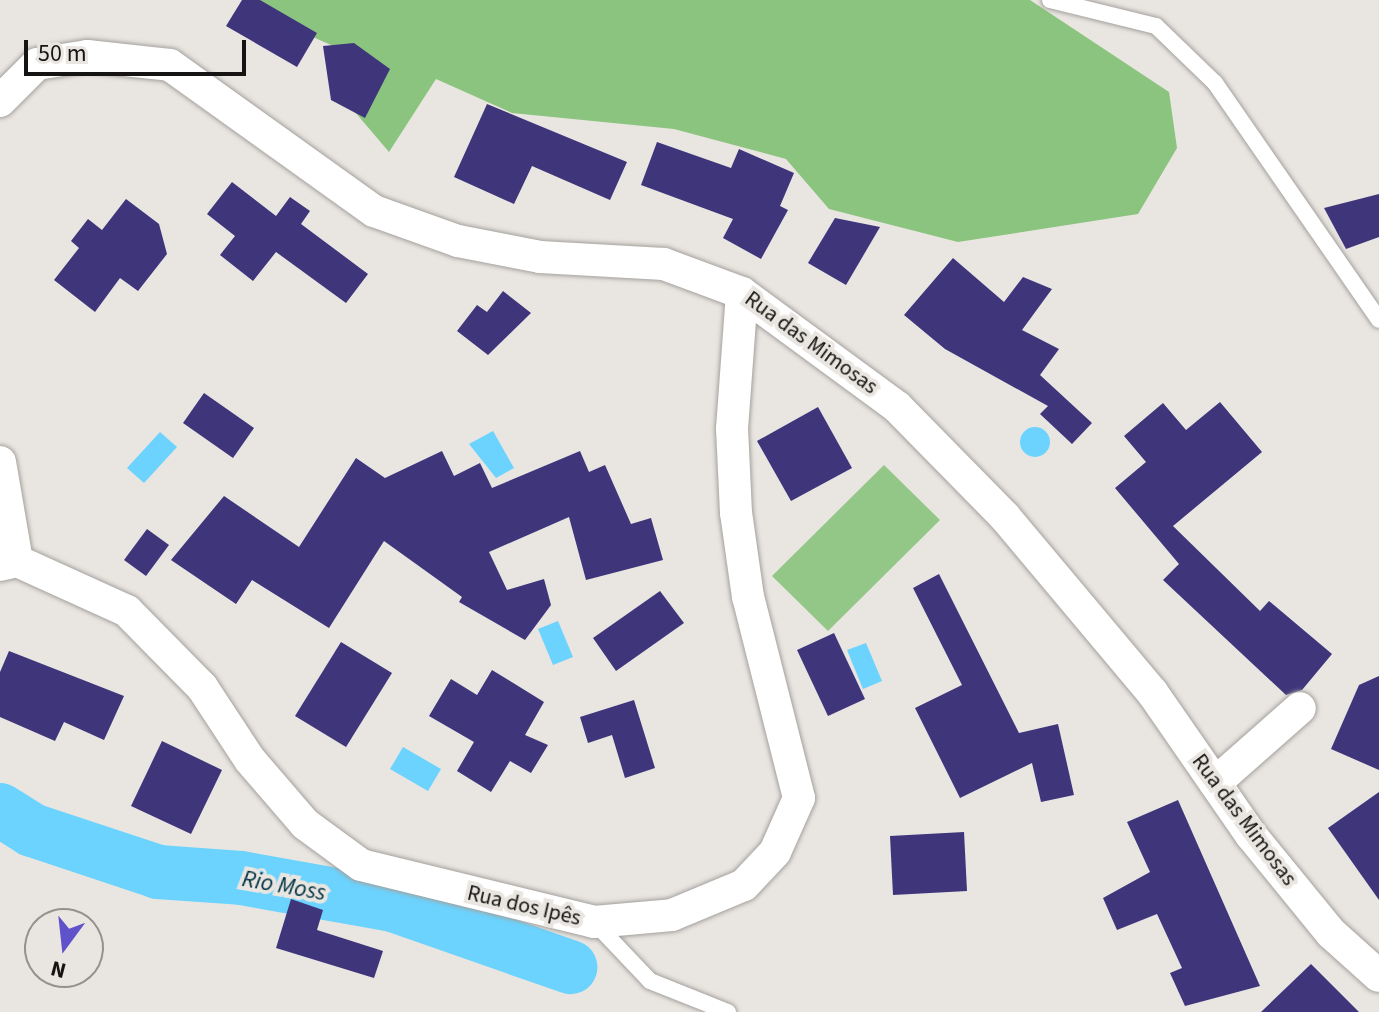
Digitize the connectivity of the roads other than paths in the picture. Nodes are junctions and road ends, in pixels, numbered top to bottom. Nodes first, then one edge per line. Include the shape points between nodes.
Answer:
1 (1050, 0) edge
2 (0, 101) edge
3 (742, 293) junction
4 (1379, 320) edge
5 (0, 462) edge
6 (8, 563) edge
7 (1300, 708) dead end
8 (1215, 783) junction
9 (594, 922) junction
10 (1379, 976) edge
11 (728, 1012) edge

1 - 4 lane via 1156,26 1215,83
2 - 3 street, Rua das Mimosas via 37,64 87,56 170,65 374,211 458,241 540,257 664,264
3 - 8 street, Rua das Mimosas via 897,407 1005,517 1152,692
3 - 9 street, Rua dos Ipês via 732,429 736,513 748,597 799,798 781,843 744,885 672,915
5 - 6 street
6 - 9 street, Rua dos Ipês via 127,611 202,687 250,760 305,824 361,865
7 - 8 street
8 - 10 street, Rua das Mimosas via 1331,933
9 - 11 lane via 650,981

